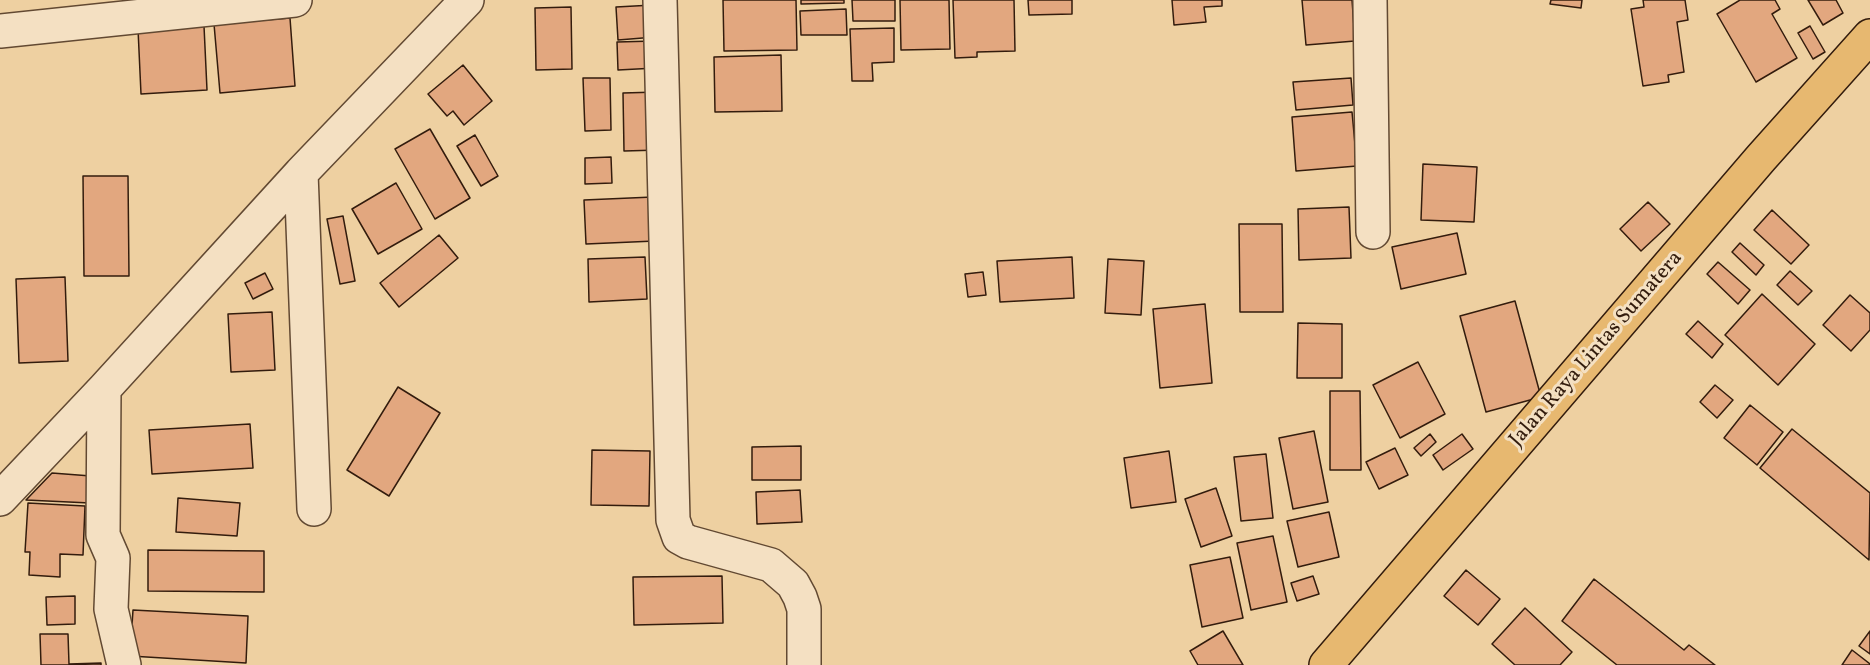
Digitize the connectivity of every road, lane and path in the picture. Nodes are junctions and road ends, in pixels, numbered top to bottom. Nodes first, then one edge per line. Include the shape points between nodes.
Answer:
1 (295, 0) edge
2 (467, 0) edge
3 (660, 0) edge
4 (1370, 0) edge
5 (0, 31) edge
6 (1870, 36) edge
7 (301, 173) junction
8 (1373, 232) dead end
9 (104, 389) junction
10 (0, 499) edge
11 (314, 509) dead end
12 (124, 665) edge
13 (804, 665) edge
14 (1326, 665) edge

1 - 5 street
2 - 7 street
3 - 13 street via 673,520 679,537 688,542 771,565 793,585 804,609
4 - 8 street
6 - 14 highway, Jalan Raya Lintas Sumatera
7 - 9 street
7 - 11 street
9 - 10 street
9 - 12 street via 103,535 113,558 111,609

